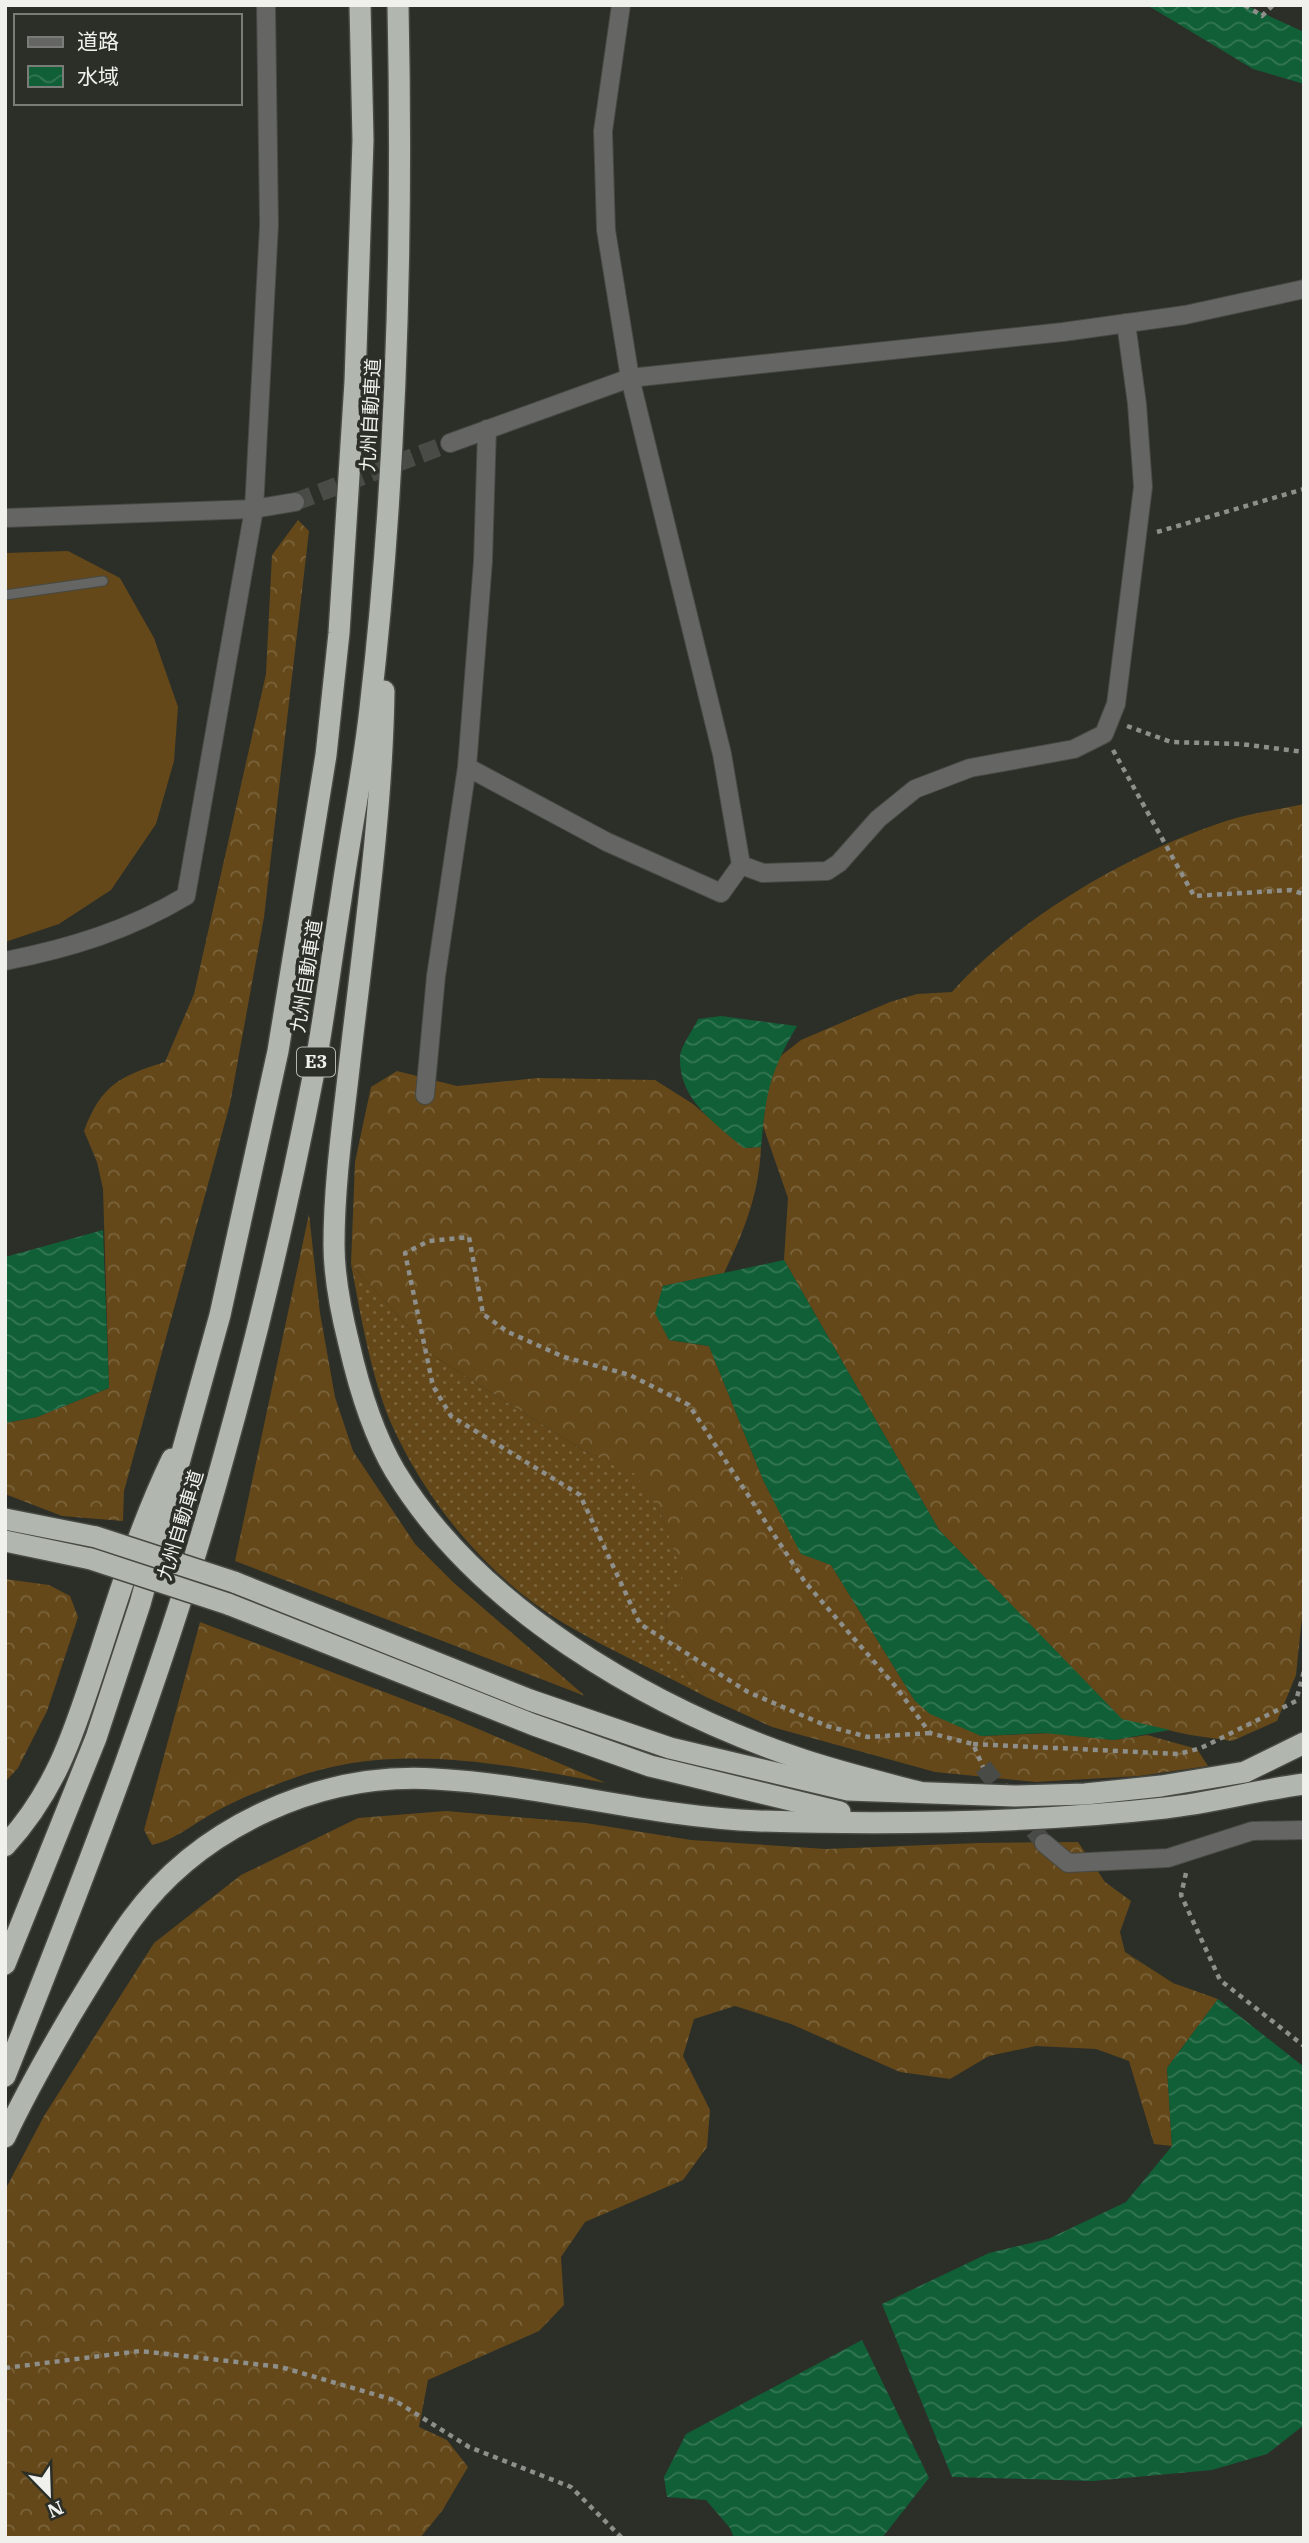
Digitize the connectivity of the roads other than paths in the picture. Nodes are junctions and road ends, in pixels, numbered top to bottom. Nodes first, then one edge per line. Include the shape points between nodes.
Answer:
1 (266, 5) edge
2 (360, 5) edge
3 (398, 5) edge
4 (621, 5) edge
5 (1304, 289) edge
6 (1125, 323) junction
7 (630, 378) junction
8 (487, 429) junction
9 (450, 443) tunnel mouth
10 (295, 502) tunnel mouth
11 (254, 509) junction
12 (5, 518) edge
13 (387, 526) junction
14 (103, 581) dead end
15 (5, 595) edge
16 (467, 767) junction
17 (741, 865) junction
18 (5, 961) edge
19 (425, 1095) dead end
20 (198, 1404) junction
21 (5, 1518) edge
22 (5, 1541) edge
23 (1304, 1743) edge
24 (1304, 1784) edge
25 (919, 1792) junction
26 (876, 1821) junction
27 (1304, 1830) edge
28 (1044, 1843) tunnel mouth
29 (5, 1846) edge
30 (5, 1964) edge
31 (5, 2076) edge
32 (5, 2137) edge

1 - 11 street via 269,225
2 - 20 highway, 九州自動車道 / E3 via 363,140 355,382 339,633 326,755 278,1051
3 - 13 highway, 九州自動車道 / E3 via 397,335
4 - 7 street via 603,131 606,230
5 - 6 street
6 - 7 street
6 - 17 street via 1138,404 1143,487 1116,704 1107,727 1074,748 970,768 915,789 827,871 763,873
7 - 8 street
7 - 17 street via 722,754
8 - 9 street
8 - 16 street via 483,561
10 - 11 street
11 - 12 street
11 - 18 street via 187,896 144,920 56,951
13 - 25 highway via 383,779 341,1135 334,1249 341,1313 370,1419 395,1471 441,1535 506,1597 576,1649 691,1715 794,1757
13 - 31 highway, 九州自動車道 / E3 via 370,712 315,1066 255,1336 176,1617 79,1891
14 - 15 lane
16 - 17 street via 607,842 720,893
16 - 19 street via 436,976
20 - 29 highway via 146,1512 72,1737 42,1802
20 - 30 highway, 九州自動車道 / E3 via 96,1738
21 - 25 highway, bridge via 96,1537 234,1582 530,1700 670,1748 848,1790
22 - 26 highway, bridge via 91,1559 228,1604 650,1766
23 - 25 highway via 1245,1772 1160,1786 1014,1796
24 - 26 highway via 1171,1808 1093,1816 1030,1821
26 - 32 highway via 755,1821 433,1779 333,1788 292,1800 249,1819 188,1860 133,1917 50,2050
27 - 28 street via 1252,1831 1168,1858 1068,1863

